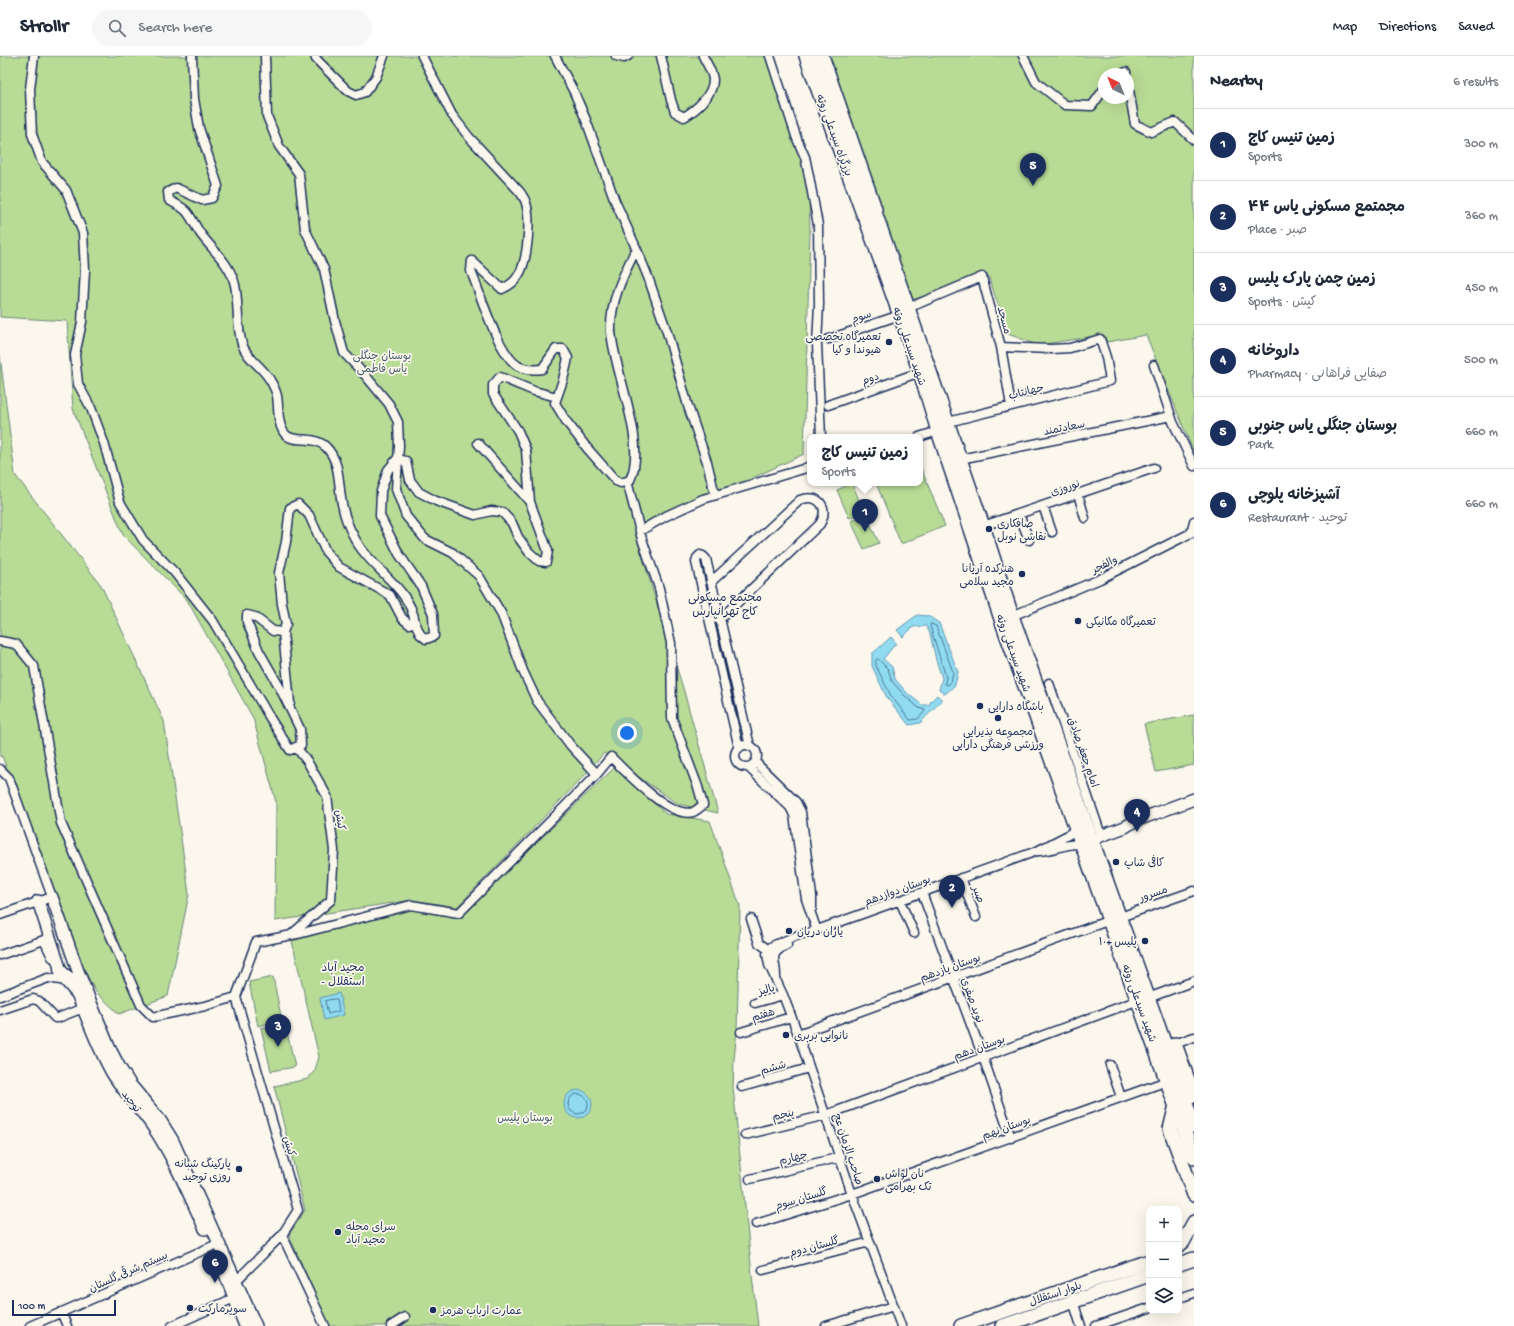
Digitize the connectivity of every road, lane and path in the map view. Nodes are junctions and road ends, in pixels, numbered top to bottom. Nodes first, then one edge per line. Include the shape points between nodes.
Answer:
1 (34, 56) edge
2 (192, 56) edge
3 (265, 56) edge
4 (315, 56) edge
5 (384, 56) edge
6 (422, 56) edge
7 (555, 56) edge
8 (616, 56) edge
9 (628, 56) edge
10 (661, 56) edge
11 (703, 56) edge
12 (770, 56) edge
13 (807, 56) edge
14 (821, 56) edge
15 (1023, 56) edge
16 (1098, 98) edge
17 (1132, 104) edge
18 (1194, 140) edge
19 (869, 212) junction
20 (637, 250) junction
21 (904, 311) junction
22 (829, 339) dead end
23 (1001, 347) junction
24 (1154, 365) dead end
25 (920, 372) junction
26 (1110, 381) joint
27 (557, 397) junction
28 (828, 405) dead end
29 (1011, 406) junction
30 (1171, 416) junction
31 (948, 422) junction
32 (938, 431) junction
33 (821, 434) edge
34 (923, 436) edge
35 (478, 443) dead end
36 (397, 459) junction
37 (960, 459) junction
38 (1194, 466) edge
39 (807, 467) edge
40 (1154, 468) dead end
41 (627, 481) junction
42 (1078, 494) junction
43 (715, 495) junction
44 (530, 502) junction
45 (1043, 506) junction
46 (1019, 514) junction
47 (1084, 518) dead end
48 (1194, 521) edge
49 (984, 526) junction
50 (640, 531) junction
51 (1052, 532) dead end
52 (1029, 540) dead end
53 (711, 582) junction
54 (1012, 616) junction
55 (720, 619) junction
56 (710, 621) junction
57 (415, 622) junction
58 (283, 632) junction
59 (0, 641) edge
60 (1049, 683) dead end
61 (290, 710) junction
62 (750, 746) junction
63 (296, 747) junction
64 (739, 748) junction
65 (752, 765) junction
66 (0, 769) edge
67 (597, 774) junction
68 (1194, 799) edge
69 (1087, 834) junction
70 (1037, 851) junction
71 (961, 878) junction
72 (1194, 891) edge
73 (922, 893) junction
74 (52, 897) junction
75 (38, 901) junction
76 (900, 901) junction
77 (0, 915) edge
78 (976, 916) dead end
79 (1115, 918) junction
80 (751, 919) dead end
81 (813, 932) junction
82 (914, 933) dead end
83 (292, 934) junction
84 (770, 950) junction
85 (0, 954) edge
86 (953, 978) junction
87 (776, 979) junction
88 (67, 980) junction
89 (1194, 981) edge
90 (783, 995) junction
91 (0, 996) edge
92 (236, 997) junction
93 (1144, 999) junction
94 (85, 1004) junction
95 (755, 1004) dead end
96 (0, 1010) edge
97 (791, 1017) junction
98 (741, 1032) dead end
99 (798, 1034) junction
100 (1194, 1037) edge
101 (1171, 1045) junction
102 (983, 1057) junction
103 (1110, 1065) dead end
104 (809, 1068) junction
105 (1172, 1079) junction
106 (742, 1087) dead end
107 (1121, 1097) junction
108 (1188, 1105) edge
109 (826, 1115) junction
110 (1194, 1126) edge
111 (744, 1135) dead end
112 (1011, 1138) junction
113 (841, 1157) junction
114 (1194, 1157) edge
115 (750, 1179) dead end
116 (852, 1194) junction
117 (1194, 1195) edge
118 (1194, 1222) edge
119 (756, 1224) dead end
120 (282, 1235) junction
121 (870, 1242) junction
122 (1182, 1243) edge
123 (216, 1244) junction
124 (1194, 1245) edge
125 (1186, 1260) edge
126 (1146, 1262) edge
127 (762, 1270) dead end
128 (1146, 1275) edge
129 (233, 1283) junction
130 (1068, 1288) junction
131 (1194, 1293) edge
132 (238, 1296) junction
133 (1044, 1297) junction
134 (1182, 1297) edge
135 (1072, 1301) junction
136 (894, 1306) junction
137 (1146, 1309) edge
138 (1049, 1310) junction
139 (61, 1312) junction
140 (405, 1317) dead end
141 (30, 1326) edge
142 (67, 1326) edge
143 (172, 1326) edge
144 (245, 1326) edge
145 (256, 1326) edge
146 (324, 1326) edge
147 (391, 1326) edge
148 (826, 1326) edge
149 (901, 1326) edge
150 (961, 1326) edge
151 (1003, 1326) edge
152 (1081, 1326) edge
153 (1096, 1326) edge

1 - 63 street via 30,89 32,134 42,162 66,190 83,233 86,270 82,322 75,355 78,384 91,408 104,443 120,502 143,540 175,573 213,621 290,750
2 - 57 street via 199,128 218,186 212,198 202,200 176,188 168,192 170,200 187,212 200,233 230,270 235,285 239,334 244,349 269,378 277,395 282,431 291,439 318,440 327,447 340,478 342,504 353,536 363,551 406,597 414,612
3 - 36 street via 267,116 279,146 299,174 305,229 324,269 334,321 344,353 389,404 398,422
4 - 5 street via 348,91 356,95 365,92 376,77
6 - 27 street via 452,116 526,201 529,234 520,274 502,289 472,262 471,270 509,359 518,366 530,370 542,369 556,349 563,349 568,358
7 - 20 street via 586,120 615,201
8 - 9 street
10 - 11 street via 675,112 684,117 698,107 709,93 713,79
12 - 33 street via 804,157 818,225 817,344
13 - 19 highway, بزرگراه سیدعلی روته
14 - 19 highway, بزرگراه سیدعلی روته
15 - 16 street via 1036,82 1065,105 1092,106
17 - 18 street via 1136,124 1151,132 1175,122
19 - 21 main road, شهید سیدعلی روته
20 - 41 street via 619,284 612,305 611,331 636,455 634,472
20 - 43 street via 667,332
21 - 22 street, سوم
21 - 23 street, مسجد via 982,277
21 - 25 main road, شهید سیدعلی روته
21 - 31 main road, شهید سیدعلی روته
23 - 26 street, مسجد via 1070,348 1100,339
23 - 29 street
24 - 30 street
25 - 28 street, دوم
25 - 32 main road, شهید سیدعلی روته
26 - 29 street, جهانتاب
27 - 41 street via 555,403 566,421 603,468 616,481
27 - 44 street via 500,377 493,384 492,394 518,431 526,450
29 - 31 street, جهانتاب
30 - 37 street, سعادتمند
30 - 38 street
31 - 37 main road, شهید سیدعلی روته
32 - 34 street
32 - 69 main road, شهید سیدعلی روته via 1002,622
35 - 44 street
36 - 44 street via 406,461 410,480 419,492 436,501 474,515 491,511 502,512 512,523 529,552 539,561 546,562 548,551
36 - 57 street via 388,470 381,490 380,516 399,554 421,586 433,614 434,636 426,639 420,634
36 - 67 street via 396,489 406,516 425,539 453,553 479,576 501,613 537,701 571,746
37 - 49 main road, شهید سیدعلی روته
39 - 43 street
40 - 42 street, نوروزی
41 - 50 street
42 - 45 street, نوروزی
42 - 47 street
43 - 50 street via 666,516
45 - 46 street, نوروزی
45 - 51 street
46 - 49 street, نوروزی
46 - 52 street
48 - 54 street, والفجر via 1191,533 1100,579
49 - 54 main road, شهید سیدعلی روته
50 - 67 street via 659,588 671,643 672,718 703,805 693,812 679,812 644,790 611,758
53 - 55 street
53 - 55 street via 800,500 812,498 822,505 824,518 820,524
53 - 56 street via 706,559 700,555 696,562
54 - 69 main road, شهید سیدعلی روته
55 - 56 street
55 - 62 street
56 - 64 street
57 - 58 street via 409,624 402,618 390,595 339,567 326,552 309,515 298,504 290,508 279,574 286,624
58 - 61 street
58 - 61 street via 273,631 247,615 247,622 259,651
59 - 92 street via 16,644 34,666 61,823 142,1005 153,1017
60 - 69 street, امام جعفر صادق
61 - 63 street via 300,729 301,746
62 - 64 street via 744,745
62 - 65 street via 757,754
63 - 83 street, کیش via 327,796 334,850 331,900
64 - 65 street via 735,755 736,761 740,765
65 - 81 street via 790,807 794,815 806,899 812,913
66 - 74 street via 9,778
67 - 83 street via 459,913 411,905
68 - 69 main road via 1098,837
69 - 70 street, بوستان دوازدهم via 1072,843
69 - 70 street, بوستان دوازدهم via 1068,835
69 - 79 main road, شهید سیدعلی روته
70 - 71 street, بوستان دوازدهم
71 - 73 street, بوستان دوازدهم
71 - 78 street, صبر
72 - 79 street, مسرور
73 - 76 street, بوستان دوازدهم
73 - 86 street, نوید صفری
74 - 75 street
74 - 94 main road, توحید via 78,971
75 - 77 street
75 - 88 main road, توحید via 61,971
76 - 81 street, بوستان دوازدهم
76 - 82 street
79 - 86 street, بوستان یازدهم
79 - 93 main road, شهید سیدعلی روته
80 - 84 street via 759,944
81 - 84 street, بوستان دوازدهم via 772,946
81 - 87 street, بوستان دوازدهم via 777,950 774,956
83 - 92 street via 256,942
84 - 87 street via 767,954 769,965
85 - 88 street via 44,940
86 - 99 street, بوستان یازدهم
86 - 102 street, نوید صفری
87 - 90 street, صاحب الزمان عج
88 - 91 street via 48,978
88 - 94 main road, توحید
89 - 93 street, بوستان دهم
90 - 95 street, پالیز
90 - 97 street, صاحب الزمان عج
92 - 120 street, کیش via 298,1210
93 - 101 main road, شهید سیدعلی روته
93 - 102 street, بوستان دهم
93 - 105 main road, شهید سیدعلی روته
94 - 96 street via 58,1018 33,999
94 - 123 main road, توحید via 111,1072 165,1146
97 - 98 street, هفتم
97 - 99 street, صاحب الزمان عج
99 - 104 street, صاحب الزمان عج
100 - 101 street
101 - 105 main road, شهید سیدعلی روته
101 - 108 main road
102 - 109 street, بوستان دهم
102 - 112 street, نوید صفری
103 - 107 street
104 - 106 street, ششم
104 - 109 street, صاحب الزمان عج
105 - 107 street, بوستان نهم
105 - 108 main road, شهید سیدعلی روته
107 - 112 street, بوستان نهم
108 - 110 main road, شهید سیدعلی روته
108 - 114 main road, شهید سیدعلی روته
108 - 117 main road via 1170,1129
109 - 111 street, پنجم
109 - 113 street, صاحب الزمان عج
112 - 116 street, بوستان نهم
113 - 115 street, چهارم
113 - 116 street, صاحب الزمان عج
116 - 119 street, گلستان سوم
116 - 121 street, صاحب الزمان عج
118 - 122 main road
120 - 129 street, کیش
120 - 146 street
121 - 127 street, گلستان دوم
121 - 136 street, صاحب الزمان عج
123 - 129 main road, توحید
123 - 139 street, بیستم شرقی گلستان
124 - 125 main road
126 - 130 main road, بلوار استقلال
128 - 135 main road, بلوار استقلال
129 - 132 main road, توحید
130 - 133 main road, بلوار استقلال
130 - 135 main road
131 - 134 street
132 - 143 street
132 - 144 main road
132 - 145 main road
133 - 138 main road via 1055,1300
133 - 150 main road, بلوار استقلال
135 - 138 main road, بلوار استقلال
135 - 152 street
136 - 148 street
136 - 149 street, صاحب الزمان عج
137 - 153 street
138 - 151 main road, بلوار استقلال
139 - 141 street, بیستم شرقی گلستان
139 - 142 street
140 - 147 street

